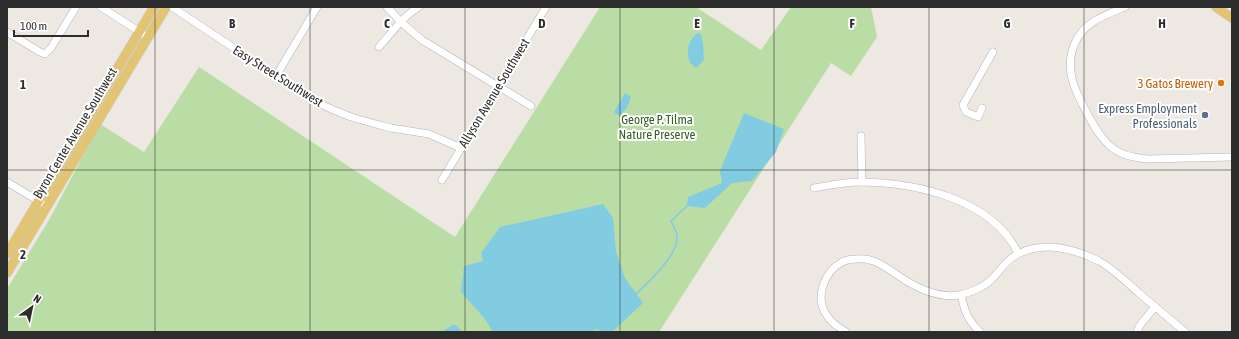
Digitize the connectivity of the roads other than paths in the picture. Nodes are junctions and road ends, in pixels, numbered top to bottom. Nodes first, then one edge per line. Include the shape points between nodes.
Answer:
1 (76, 7) edge
2 (101, 7) edge
3 (154, 7) edge
4 (166, 7) edge
5 (172, 7) edge
6 (317, 7) edge
7 (387, 7) edge
8 (419, 7) edge
9 (546, 7) edge
10 (1124, 7) edge
11 (1216, 7) edge
12 (1232, 18) edge
13 (401, 22) junction
14 (7, 32) edge
15 (140, 32) junction
16 (148, 37) junction
17 (379, 47) dead end
18 (993, 52) dead end
19 (276, 76) junction
20 (498, 86) junction
21 (531, 106) dead end
22 (982, 108) dead end
23 (861, 136) dead end
24 (461, 148) junction
25 (1232, 157) edge
26 (442, 180) dead end
27 (7, 182) edge
28 (862, 182) junction
29 (814, 188) dead end
30 (39, 201) junction
31 (47, 206) junction
32 (1018, 253) junction
33 (7, 254) edge
34 (7, 273) edge
35 (961, 295) junction
36 (1155, 306) junction
37 (846, 332) edge
38 (980, 332) edge
39 (1137, 332) edge
40 (1185, 332) edge

1 - 14 street via 52,48 45,54
2 - 15 street
3 - 15 main road, Byron Center Avenue Southwest
4 - 16 main road, Byron Center Avenue Southwest
5 - 19 street, Easy Street Southwest
6 - 19 street
7 - 13 street
8 - 13 street
9 - 20 street, Allyson Avenue Southwest
10 - 25 street via 1092,22 1075,42 1072,52 1070,70 1074,86 1098,133 1109,146 1136,158
11 - 12 main road
13 - 17 street
13 - 20 street via 422,40
15 - 16 street
15 - 30 main road, Byron Center Avenue Southwest
16 - 31 main road, Byron Center Avenue Southwest
18 - 22 street via 963,104 966,112 978,117
19 - 24 street, Easy Street Southwest via 308,97 351,117 391,128 429,134
20 - 21 street
20 - 24 street, Allyson Avenue Southwest
23 - 28 street
24 - 26 street, Allyson Avenue Southwest
27 - 30 street
28 - 29 street
28 - 32 street via 901,184 962,203 995,223
30 - 31 street
30 - 33 main road, Byron Center Avenue Southwest
31 - 34 main road, Byron Center Avenue Southwest
32 - 35 street via 987,283
32 - 36 street via 1030,249 1055,247 1099,261
35 - 37 street via 951,296 925,291 883,265 869,260 842,262 825,281 821,298 830,321
35 - 38 street via 971,323
36 - 39 street
36 - 40 street

